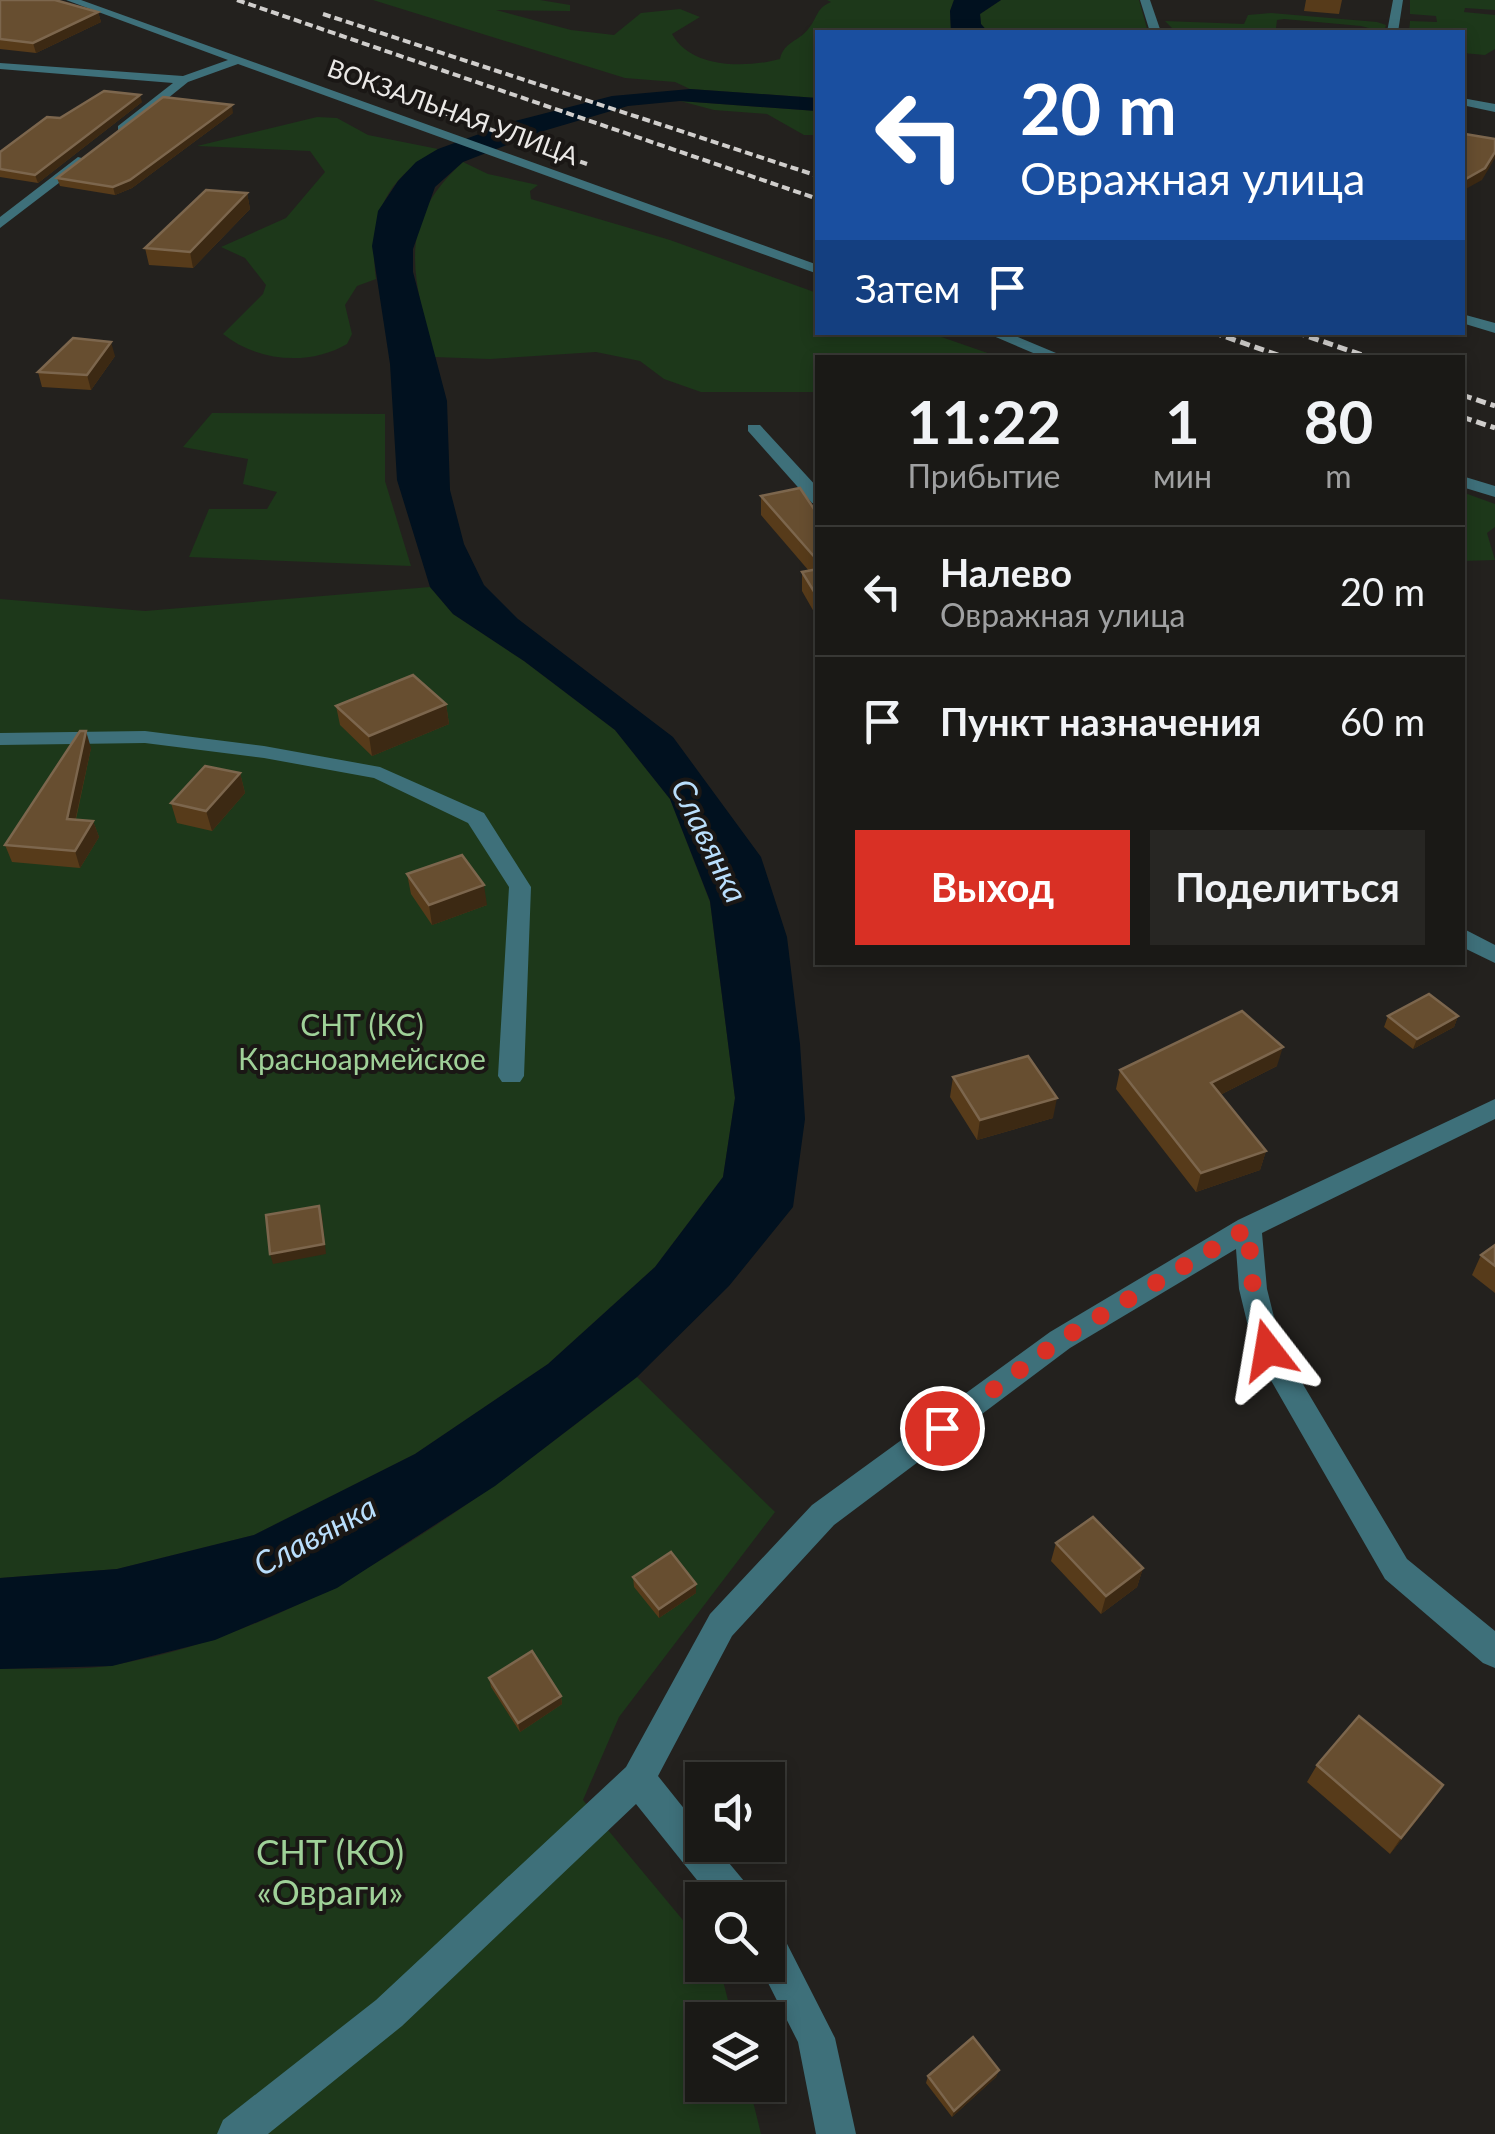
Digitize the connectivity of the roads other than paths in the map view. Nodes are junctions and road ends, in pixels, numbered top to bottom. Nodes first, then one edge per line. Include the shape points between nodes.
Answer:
1 (71, 0) edge
2 (1145, 0) edge
3 (1398, 0) edge
4 (1155, 30) edge
5 (1393, 30) edge
6 (238, 61) junction
7 (0, 66) edge
8 (184, 80) junction
9 (1465, 103) edge
10 (1495, 108) edge
11 (108, 140) edge
12 (92, 152) edge
13 (0, 224) edge
14 (815, 269) edge
15 (1465, 319) edge
16 (1495, 328) edge
17 (999, 335) edge
18 (1053, 355) edge
19 (754, 428) dead end
20 (1465, 482) edge
21 (1495, 492) edge
22 (815, 496) edge
23 (0, 739) edge
24 (1465, 938) edge
25 (1495, 955) edge
26 (511, 1076) dead end
27 (1495, 1108) edge
28 (1248, 1228) junction
29 (1495, 1652) edge
30 (638, 1779) junction
31 (721, 1882) edge
32 (785, 1978) edge
33 (236, 2134) edge
34 (836, 2134) edge

1 - 6 street, ВОКЗАЛЬНАЯ УЛИЦА
2 - 4 street
3 - 5 street
6 - 8 street
6 - 14 street, ВОКЗАЛЬНАЯ УЛИЦА
7 - 8 street
8 - 11 street
9 - 10 street
12 - 13 street
15 - 16 street
17 - 18 street
19 - 22 street
20 - 21 street
23 - 26 street via 144,737 264,752 380,773 476,818 520,887
24 - 25 street
27 - 28 street
28 - 29 street via 1268,1350 1396,1569
28 - 30 street via 1060,1340 823,1516 721,1625
30 - 31 street
30 - 33 street via 390,2013
32 - 34 street via 816,2038

